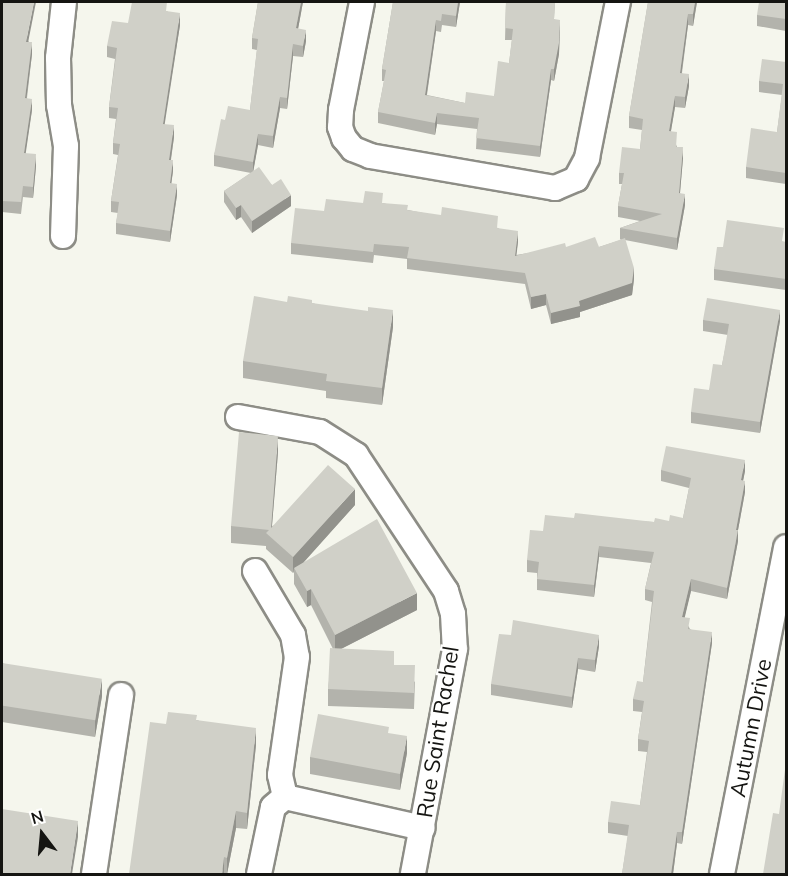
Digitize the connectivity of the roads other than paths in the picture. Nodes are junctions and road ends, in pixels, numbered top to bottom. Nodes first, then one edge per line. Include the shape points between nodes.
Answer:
1 (64, 2) edge
2 (362, 2) edge
3 (618, 2) edge
4 (63, 236) dead end
5 (238, 417) dead end
6 (786, 547) edge
7 (255, 571) dead end
8 (121, 695) dead end
9 (285, 797) junction
10 (423, 828) junction
11 (94, 874) edge
12 (259, 874) edge
13 (413, 874) edge
14 (722, 874) edge

1 - 4 street via 58,58 59,105 66,146
2 - 3 street via 341,110 340,127 353,149 370,156 544,188 576,179 587,158
5 - 10 street, Rue Saint Rachel via 320,432 356,455 446,591 453,614 454,649
6 - 14 street, Autumn Drive
7 - 9 street via 293,635 297,657 280,775
8 - 11 street
9 - 10 street
9 - 12 street via 273,807
10 - 13 street, Rue Saint Rachel

